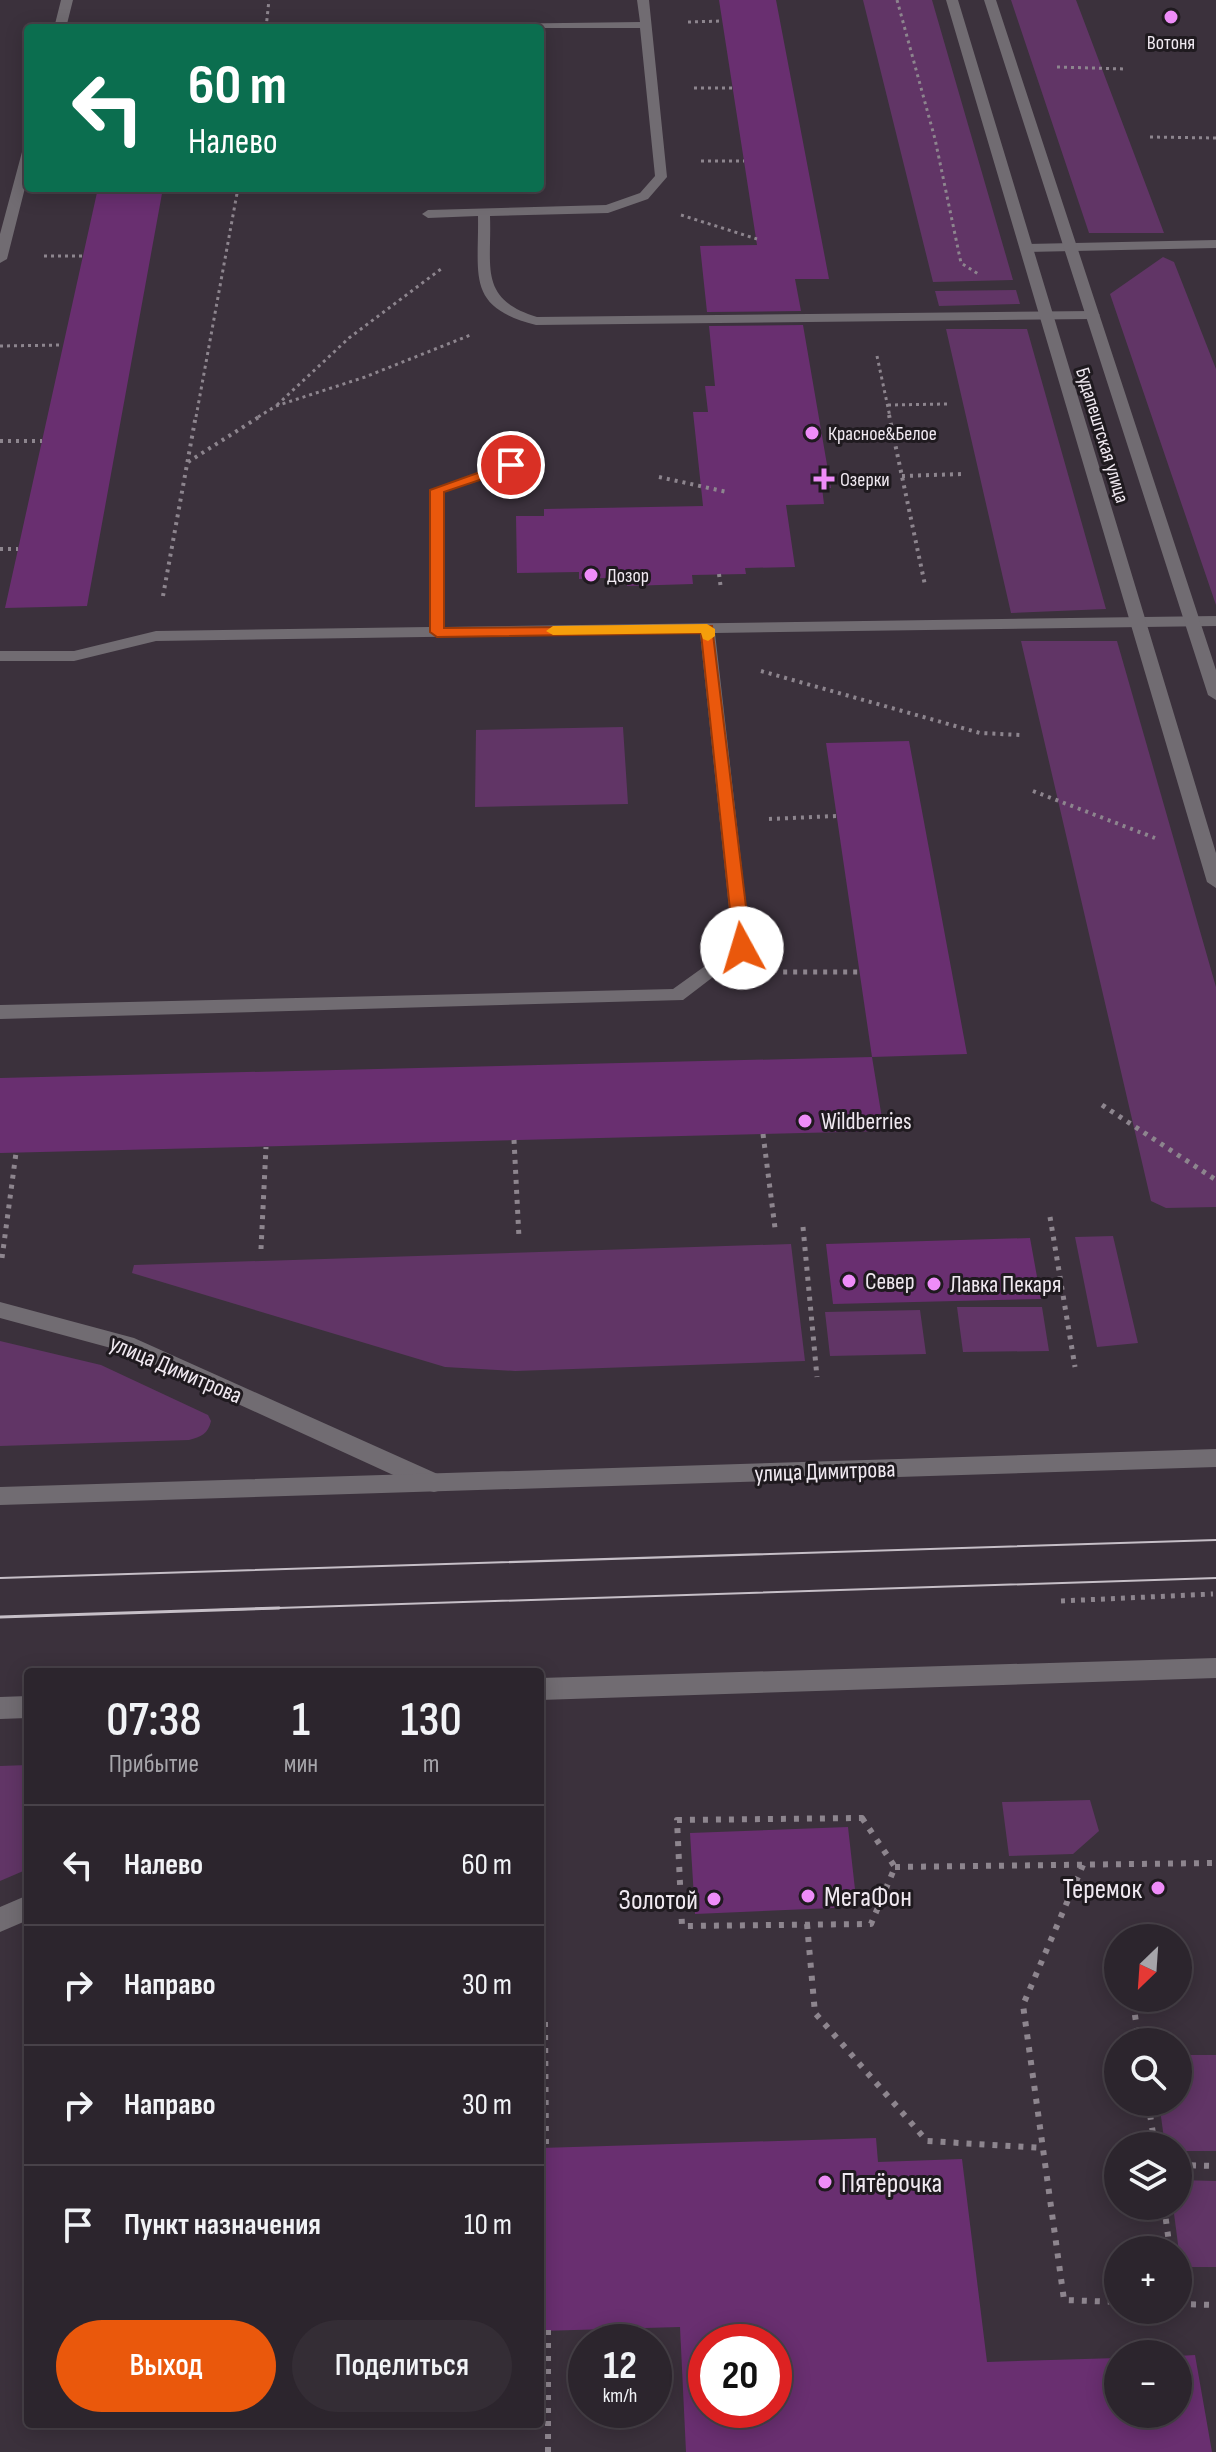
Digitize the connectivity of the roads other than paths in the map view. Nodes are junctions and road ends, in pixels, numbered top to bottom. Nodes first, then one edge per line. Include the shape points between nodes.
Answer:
1 (67, 0) edge
2 (643, 0) edge
3 (952, 0) edge
4 (990, 0) edge
5 (61, 24) edge
6 (645, 25) junction
7 (544, 26) edge
8 (24, 167) edge
9 (529, 194) dead end
10 (530, 212) junction
11 (484, 213) junction
12 (428, 214) dead end
13 (1216, 244) edge
14 (1071, 247) junction
15 (1027, 248) junction
16 (0, 259) edge
17 (1093, 315) junction
18 (1047, 316) junction
19 (535, 457) dead end
20 (1216, 621) edge
21 (1192, 622) junction
22 (1138, 623) junction
23 (707, 629) junction
24 (437, 632) junction
25 (0, 656) edge
26 (1216, 695) edge
27 (1216, 882) edge
28 (0, 1012) edge
29 (0, 1310) edge
30 (1216, 1458) edge
31 (434, 1483) junction
32 (0, 1496) edge
33 (1216, 1668) edge
34 (544, 1689) edge
35 (24, 1707) edge
36 (0, 1708) edge
37 (24, 1909) edge
38 (0, 1920) edge

1 - 5 street
2 - 6 street
3 - 15 street, Будапештская улица
4 - 14 street, Будапештская улица
6 - 7 street
6 - 10 street via 661,177 655,187 635,201 597,210
8 - 16 street
9 - 10 street
10 - 11 street
11 - 12 street
11 - 18 street via 486,288 500,308 514,315 560,323
13 - 14 street
14 - 15 street
14 - 17 street, Будапештская улица
15 - 18 street, Будапештская улица
17 - 18 street
17 - 21 street, Будапештская улица
18 - 22 street, Будапештская улица
19 - 24 street via 437,490
20 - 21 street
21 - 22 street
21 - 26 street, Будапештская улица
22 - 23 street
22 - 27 street, Будапештская улица
23 - 24 street
23 - 28 street via 742,948 677,995
24 - 25 street via 156,636 74,656
29 - 31 street, улица Димитрова via 127,1344
30 - 31 street, улица Димитрова
31 - 32 street, улица Димитрова
33 - 34 street
35 - 36 street
37 - 38 street

